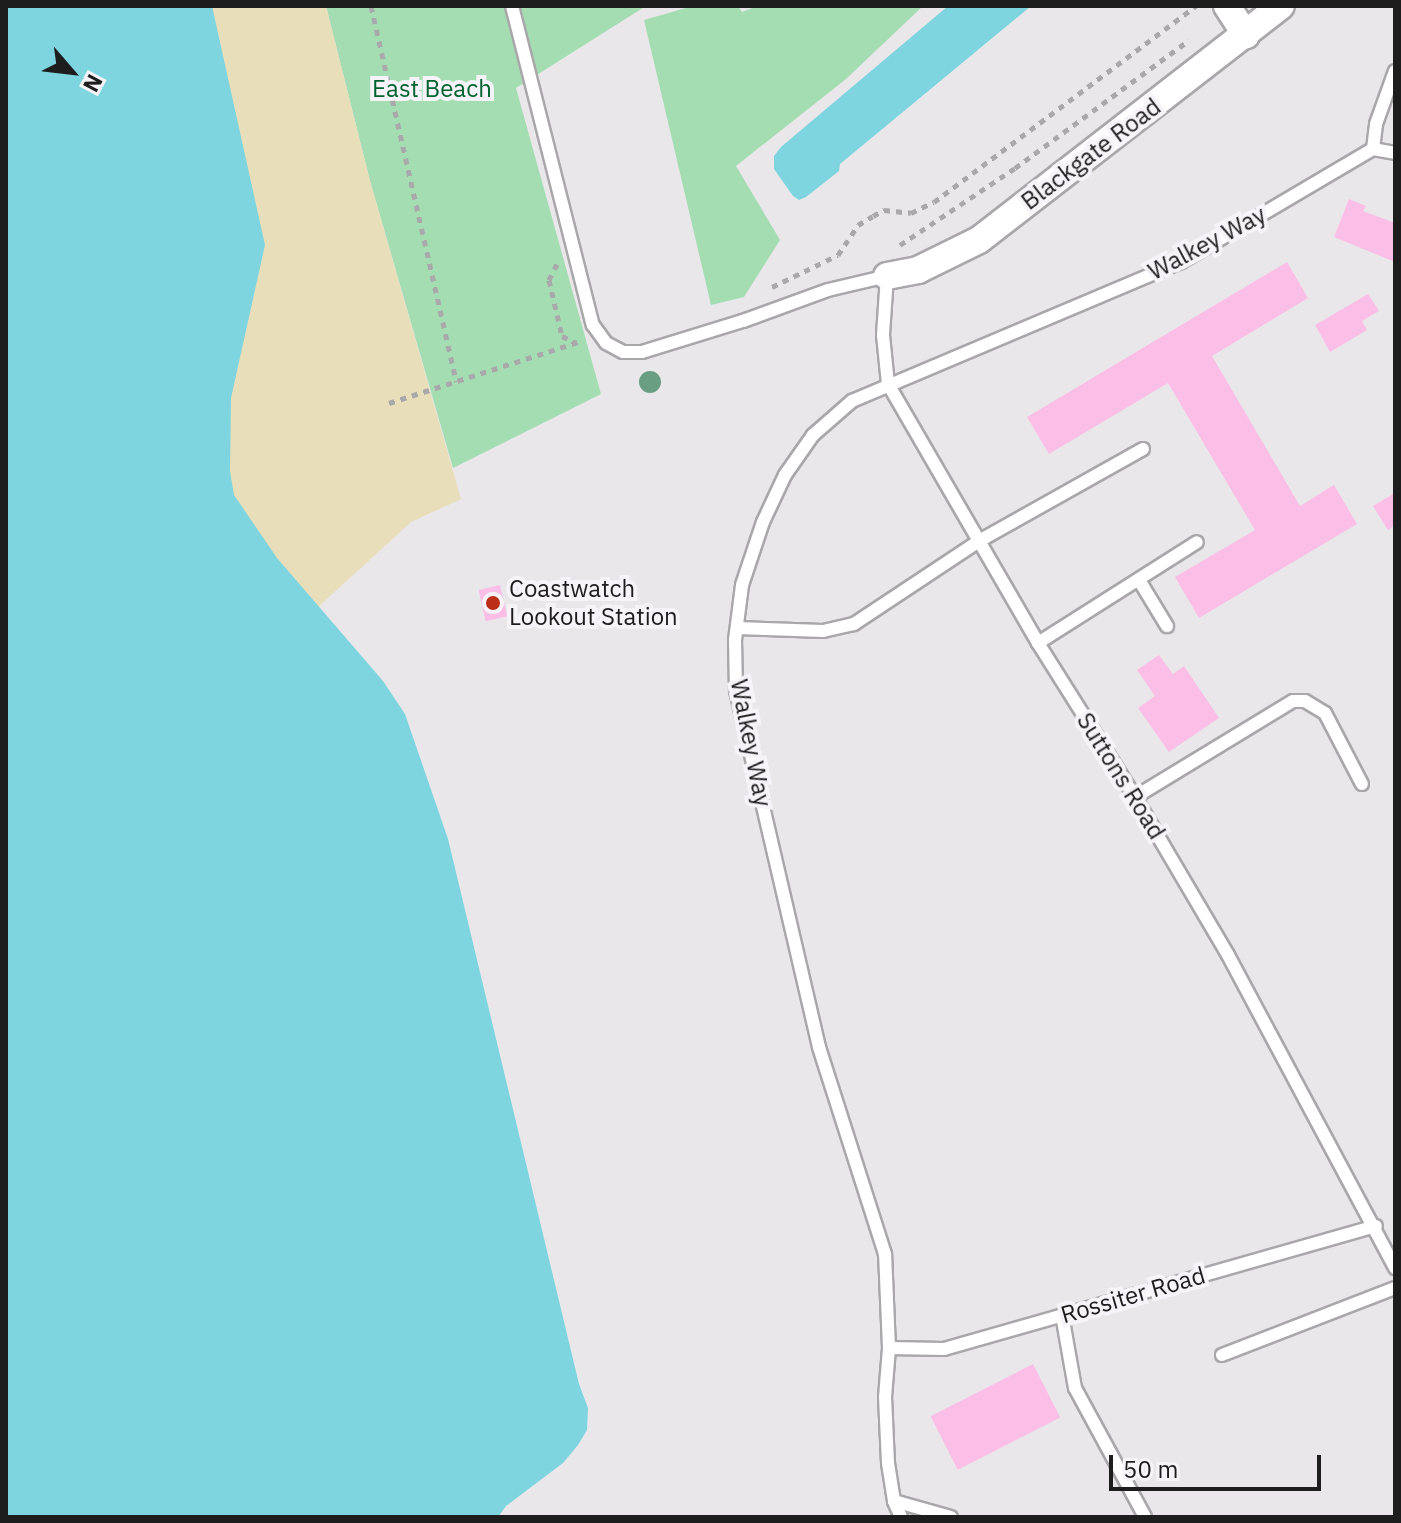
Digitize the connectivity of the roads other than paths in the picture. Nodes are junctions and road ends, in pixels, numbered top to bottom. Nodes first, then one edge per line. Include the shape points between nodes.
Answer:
1 (512, 6) edge
2 (1227, 6) edge
3 (1281, 6) edge
4 (1246, 35) junction
5 (1395, 71) edge
6 (1373, 149) junction
7 (1395, 153) edge
8 (890, 263) junction
9 (888, 384) junction
10 (1143, 449) dead end
11 (979, 541) junction
12 (1197, 542) dead end
13 (1139, 580) junction
14 (1167, 626) dead end
15 (737, 628) junction
16 (1038, 643) junction
17 (1362, 784) dead end
18 (1135, 797) junction
19 (1376, 1226) junction
20 (1395, 1235) edge
21 (1382, 1241) junction
22 (1395, 1268) edge
23 (1395, 1288) edge
24 (1062, 1315) junction
25 (889, 1348) junction
26 (1222, 1355) dead end
27 (894, 1501) junction
28 (901, 1517) edge
29 (951, 1517) edge
30 (1145, 1517) edge

1 - 8 lane via 593,325 606,343 623,352 642,352 743,321
2 - 4 street
3 - 4 street, Blackgate Road
4 - 8 street, Blackgate Road via 979,240 918,270
5 - 6 lane
6 - 7 lane
6 - 9 lane, Walkey Way via 1181,262
8 - 9 lane, Suttons Road via 883,335
9 - 11 lane, Suttons Road
9 - 15 lane, Walkey Way via 852,401 813,435 785,475 742,585
10 - 11 lane
11 - 15 lane via 838,630
11 - 16 lane, Suttons Road
12 - 13 lane
13 - 14 lane
13 - 16 lane
15 - 25 lane, Walkey Way via 736,691 819,1047 885,1254
16 - 18 lane, Suttons Road
17 - 18 lane via 1325,713 1305,701 1293,701
18 - 19 lane, Suttons Road
19 - 21 lane, Suttons Road
19 - 24 lane, Rossiter Road
20 - 21 lane
21 - 22 lane, Suttons Road
23 - 26 lane
24 - 25 lane, Rossiter Road via 944,1349
24 - 30 lane via 1075,1388
25 - 27 lane, Walkey Way via 886,1428
27 - 28 lane, Walkey Way
27 - 29 lane

